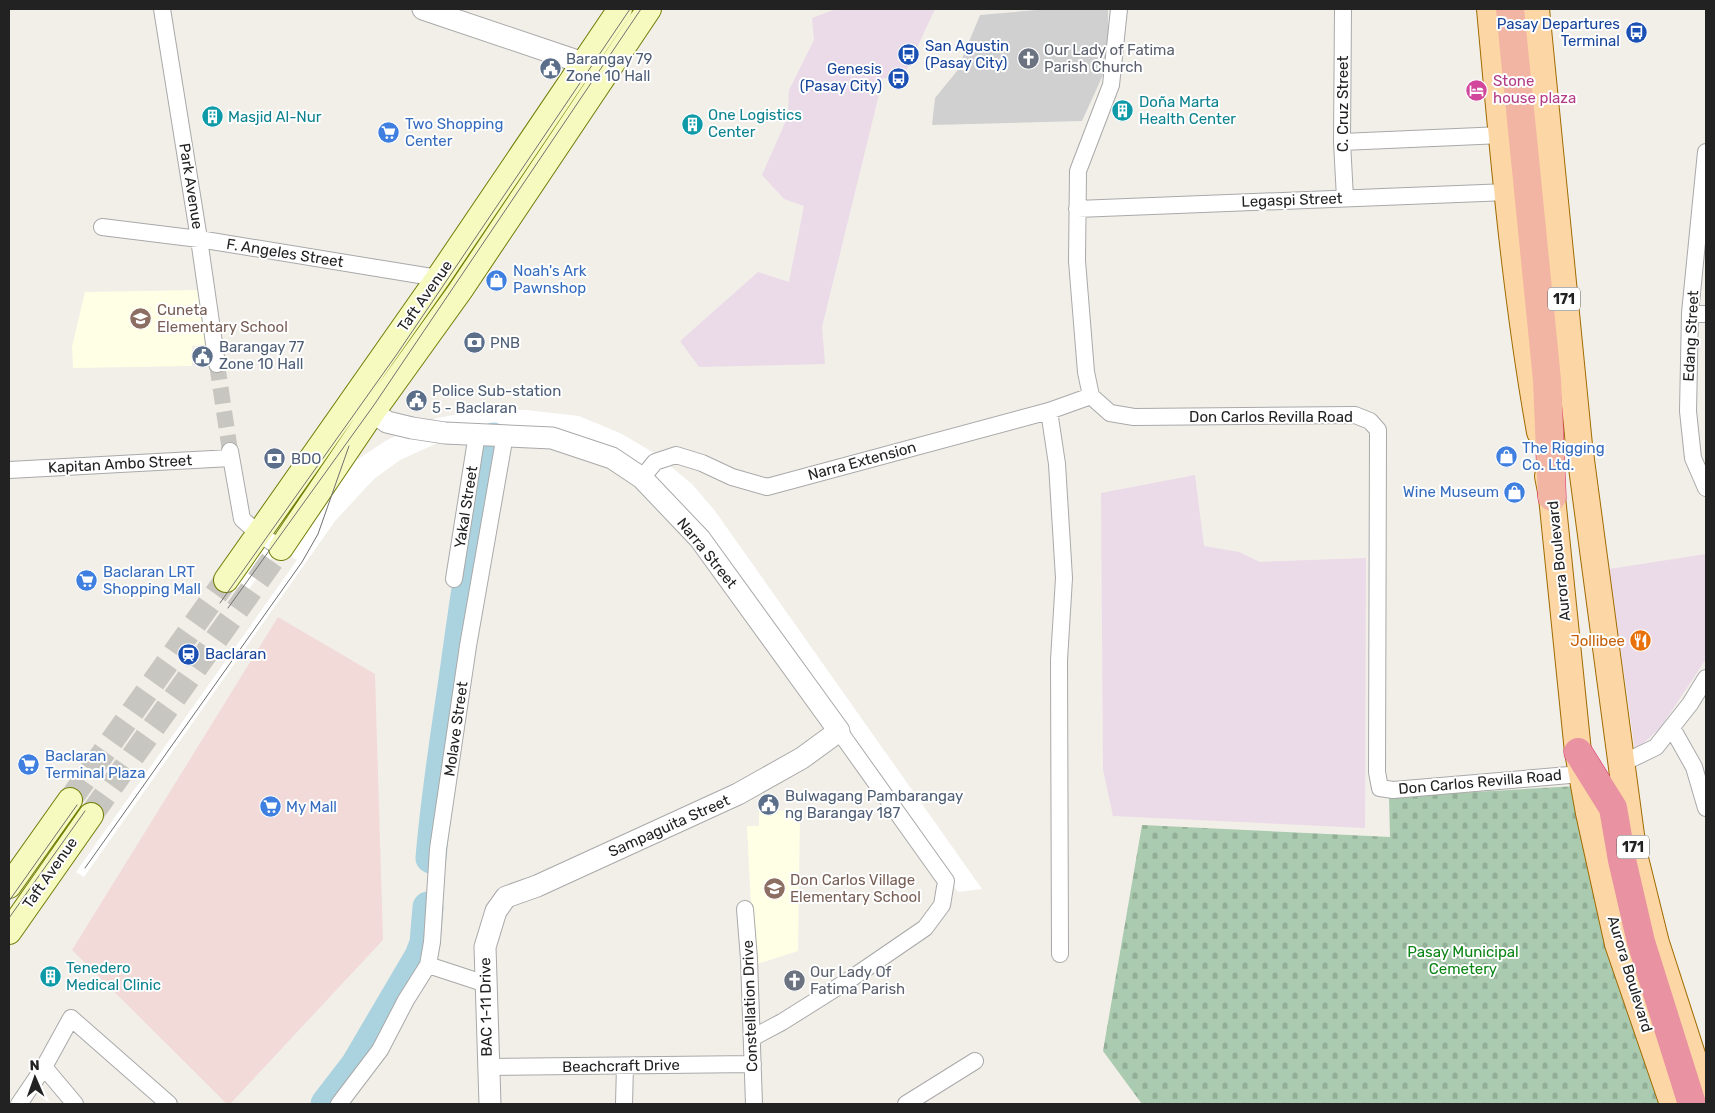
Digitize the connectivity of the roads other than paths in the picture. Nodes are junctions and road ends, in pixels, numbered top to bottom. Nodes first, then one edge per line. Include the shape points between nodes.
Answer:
1 (162, 9) edge
2 (423, 9) edge
3 (620, 9) edge
4 (649, 9) edge
5 (1119, 9) edge
6 (1343, 9) edge
7 (1490, 9) edge
8 (1510, 9) edge
9 (1536, 9) edge
10 (583, 63) junction
11 (606, 75) junction
12 (1502, 135) junction
13 (1342, 142) junction
14 (1706, 152) edge
15 (1705, 173) edge
16 (1508, 192) junction
17 (1345, 198) junction
18 (1077, 209) junction
19 (102, 227) dead end
20 (199, 239) junction
21 (438, 278) junction
22 (1698, 314) edge
23 (401, 329) junction
24 (422, 344) junction
25 (217, 364) tunnel mouth
26 (1091, 396) junction
27 (354, 397) junction
28 (1049, 411) junction
29 (373, 412) junction
30 (477, 434) junction
31 (505, 435) junction
32 (9, 470) edge
33 (642, 478) junction
34 (1706, 488) edge
35 (1552, 497) junction
36 (259, 534) junction
37 (281, 548) joint
38 (454, 579) dead end
39 (226, 580) tunnel mouth
40 (1706, 678) edge
41 (1672, 728) junction
42 (838, 731) junction
43 (1580, 763) junction
44 (1621, 764) junction
45 (1706, 808) edge
46 (9, 886) edge
47 (745, 909) dead end
48 (496, 911) joint
49 (9, 932) edge
50 (1060, 954) dead end
51 (428, 965) junction
52 (486, 984) junction
53 (752, 1038) junction
54 (975, 1061) dead end
55 (753, 1064) junction
56 (625, 1066) junction
57 (44, 1067) junction
58 (488, 1067) junction
59 (1706, 1098) edge
60 (19, 1104) edge
61 (75, 1104) edge
62 (169, 1104) edge
63 (339, 1104) edge
64 (490, 1104) edge
65 (624, 1104) edge
66 (754, 1104) edge
67 (906, 1104) edge
68 (1673, 1104) edge
69 (1692, 1104) edge

1 - 20 street, Park Avenue
2 - 10 street
3 - 10 main road, Taft Avenue
4 - 11 main road, Taft Avenue
5 - 18 street via 1111,84 1078,172
6 - 13 street, C. Cruz Street
7 - 12 main road, Aurora Boulevard / 171
8 - 35 highway via 1547,380
9 - 44 main road, 171 via 1579,445
10 - 11 street
10 - 21 main road, Taft Avenue
11 - 24 main road, Taft Avenue
12 - 13 street
12 - 16 main road, Aurora Boulevard / 171
13 - 17 street, C. Cruz Street
14 - 15 street, Edang Street
15 - 22 street, Edang Street
16 - 17 street, Legaspi Street
16 - 35 main road, Aurora Boulevard / 171 via 1531,381
17 - 18 street, Legaspi Street
18 - 26 street via 1077,261
19 - 20 street, F. Angeles Street
20 - 21 street, F. Angeles Street
20 - 25 street, Park Avenue
21 - 23 main road, Taft Avenue
22 - 34 street, Edang Street via 1688,411 1693,458
23 - 24 main road
23 - 27 main road, Taft Avenue
24 - 29 main road, Taft Avenue
26 - 28 street, Narra Extension
26 - 43 street, Don Carlos Revilla Road via 1110,413 1134,417 1354,415 1370,421 1378,430 1377,772 1380,788 1394,790
27 - 29 street, Narra Street
27 - 36 main road, Taft Avenue
28 - 33 street, Narra Extension via 767,487 676,455 655,462
28 - 50 street via 1058,464 1064,578 1059,660
29 - 30 street, Narra Street via 387,422 412,428
29 - 37 main road, Taft Avenue
30 - 31 street, Narra Street
30 - 38 street, Yakal Street
31 - 33 street, Narra Street via 552,438 612,458
31 - 51 street, Molave Street via 468,646 441,830
32 - 36 street, Kapitan Ambo Street via 230,454 242,519
33 - 42 street, Narra Street via 700,539
35 - 43 main road, Aurora Boulevard / 171
36 - 37 street
36 - 39 main road, Taft Avenue
40 - 41 street
41 - 44 street via 1656,747
41 - 45 street via 1694,767
42 - 48 street, Sampaguita Street via 802,758 738,794 537,886 506,897
42 - 53 street, Narra Street via 946,881 942,905 925,928 852,978
43 - 68 main road, Aurora Boulevard / 171 via 1618,944
43 - 69 highway via 1613,808 1641,942
44 - 59 main road, 171 via 1634,850 1656,943
46 - 49 main road, Taft Avenue via 68,803 89,818
47 - 53 street, Constellation Drive
48 - 52 street, BAC 1-11 Drive via 485,947
51 - 52 street
51 - 63 street via 380,1050
52 - 58 street, BAC 1-11 Drive
53 - 55 street, Constellation Drive
54 - 67 street
55 - 56 street, Beachcraft Drive
55 - 66 street, Constellation Drive
56 - 58 street, Beachcraft Drive
56 - 65 street
57 - 60 street
57 - 61 street
57 - 62 street via 71,1018
58 - 64 street, BAC 1-11 Drive

